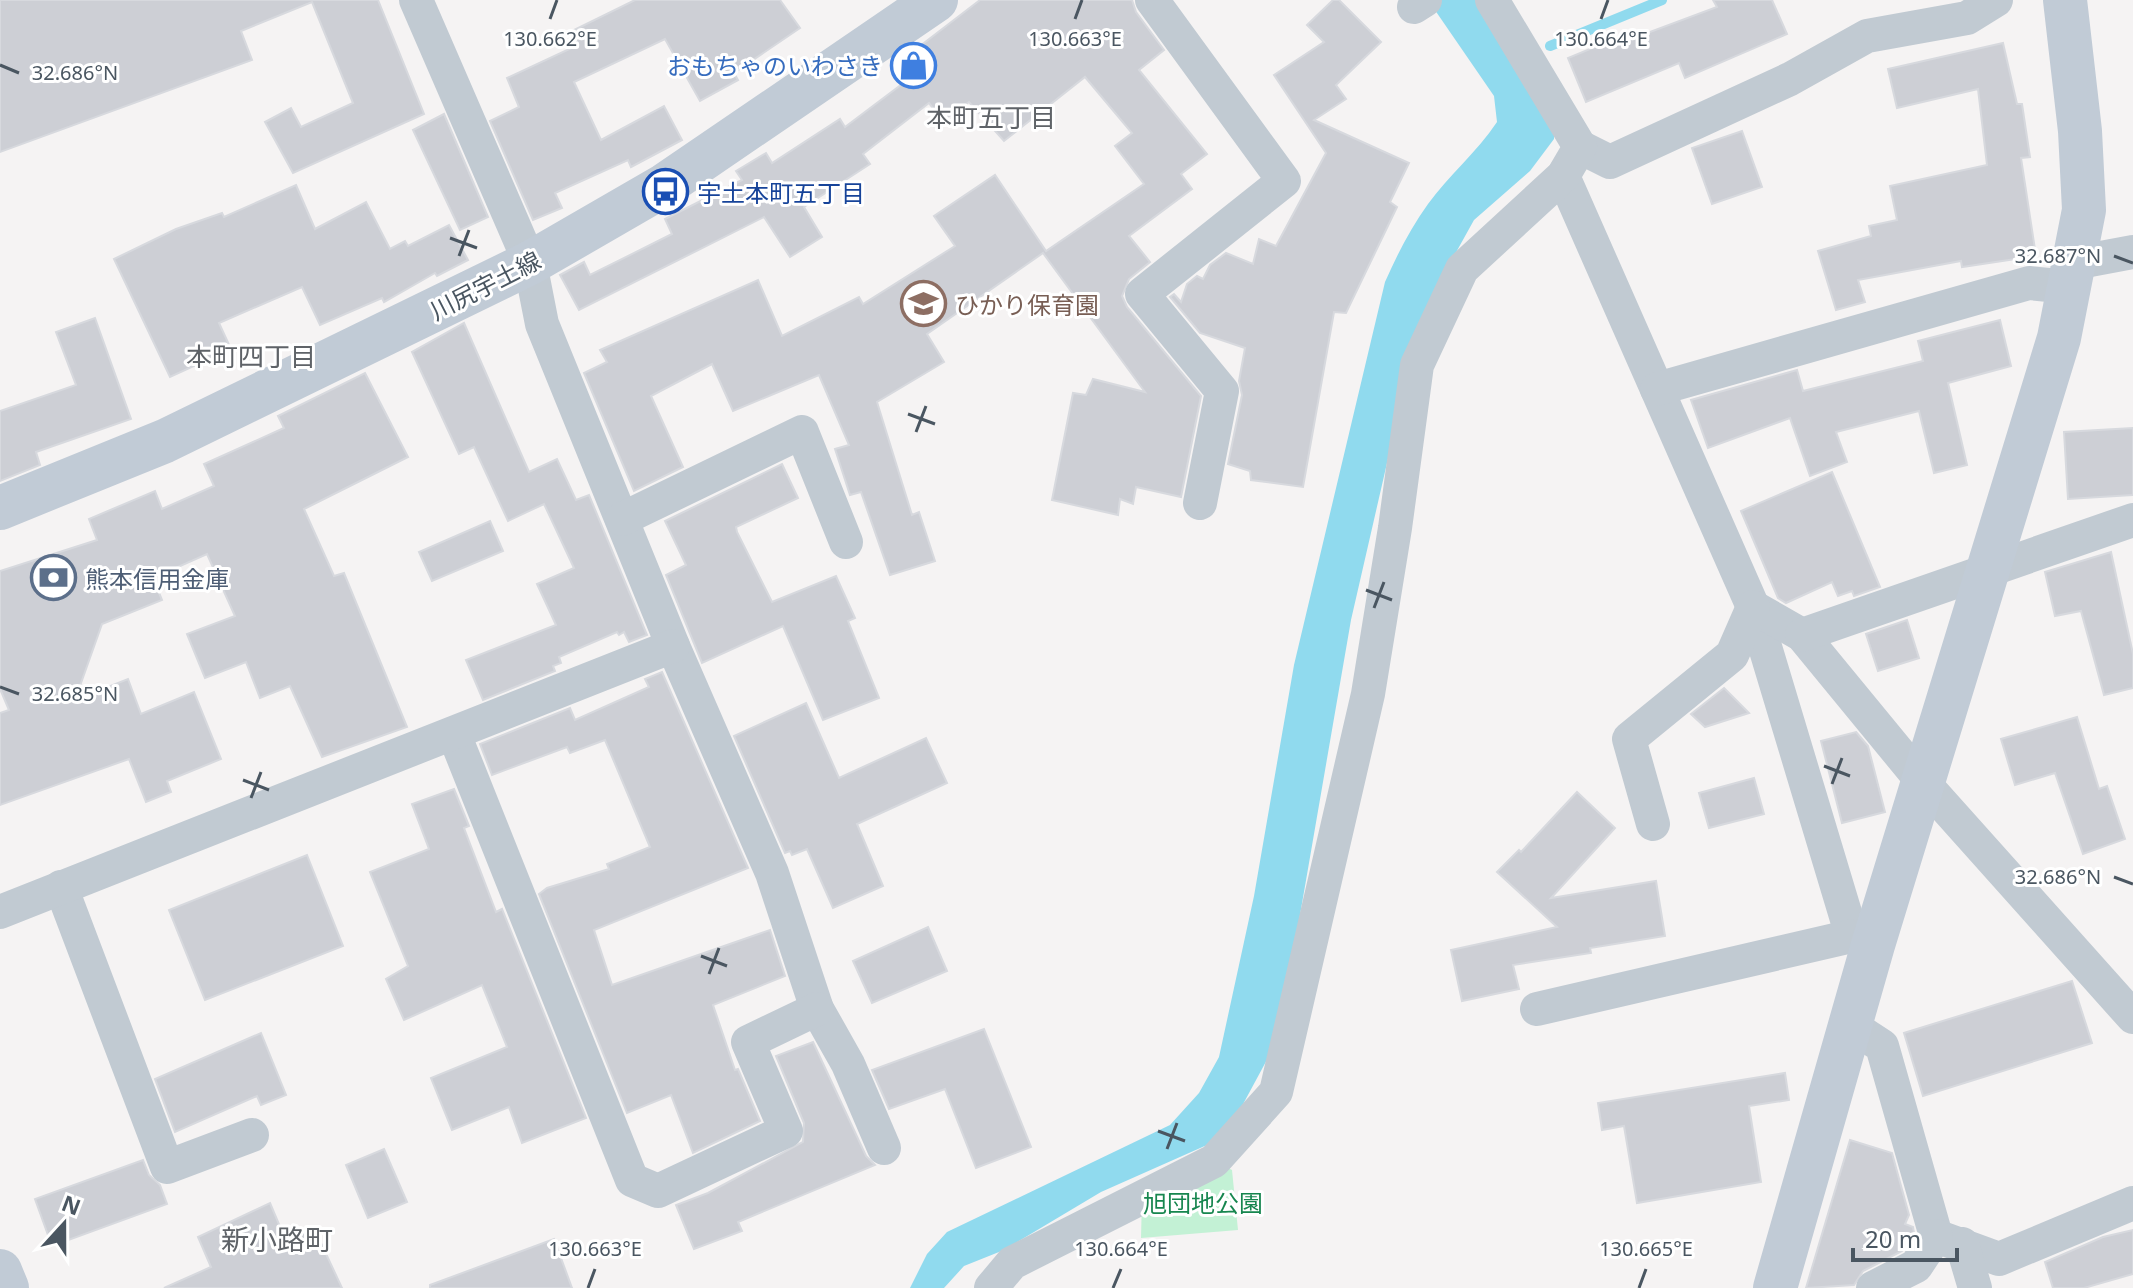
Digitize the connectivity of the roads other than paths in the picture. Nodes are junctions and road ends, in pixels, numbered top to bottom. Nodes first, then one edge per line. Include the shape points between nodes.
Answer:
1 (416, 0) edge
2 (936, 0) edge
3 (1152, 0) edge
4 (1492, 0) edge
5 (1996, 0) edge
6 (2065, 0) edge
7 (1571, 162) junction
8 (2133, 252) edge
9 (530, 263) junction
10 (2072, 275) junction
11 (1657, 389) junction
12 (1200, 503) dead end
13 (0, 508) edge
14 (622, 519) junction
15 (2133, 520) edge
16 (846, 542) dead end
17 (1990, 568) junction
18 (1753, 607) junction
19 (1802, 635) junction
20 (673, 646) junction
21 (454, 734) junction
22 (1922, 781) junction
23 (1653, 824) dead end
24 (61, 887) junction
25 (0, 912) edge
26 (1862, 940) junction
27 (817, 1009) junction
28 (1537, 1009) dead end
29 (2133, 1017) edge
30 (1850, 1025) junction
31 (252, 1135) dead end
32 (884, 1148) dead end
33 (2133, 1203) edge
34 (1949, 1240) junction
35 (0, 1271) edge
36 (7, 1288) edge
37 (991, 1288) edge
38 (1775, 1288) edge
39 (1873, 1288) edge
40 (1975, 1288) edge

1 - 9 street
2 - 9 street, 川尻宇土線 via 665,185
3 - 12 street via 1284,181 1142,294 1222,391
4 - 7 street
5 - 7 street via 1967,18 1867,36 1790,79 1610,162
6 - 10 street via 2084,210
7 - 11 street
7 - 37 street via 1462,269 1417,365 1368,694 1276,1092 1214,1161 1012,1263
8 - 10 street
9 - 13 street, 川尻宇土線 via 165,441
9 - 14 street via 542,324
10 - 11 street
10 - 17 street via 2059,338
11 - 18 street
14 - 16 street via 802,432
14 - 20 street
15 - 17 street
17 - 19 street
17 - 22 street
18 - 19 street
18 - 23 street via 1732,655 1629,739
18 - 26 street
19 - 22 street
20 - 21 street
20 - 27 street via 772,873
21 - 24 street
21 - 27 street via 632,1180 658,1191 786,1131 748,1042
22 - 26 street
22 - 29 street
24 - 25 street
24 - 31 street via 167,1167
26 - 28 street
26 - 30 street
27 - 32 street via 848,1064
30 - 34 street via 1882,1046
30 - 38 street
33 - 34 street via 1999,1259
34 - 39 street via 1916,1266
34 - 40 street
35 - 36 street

